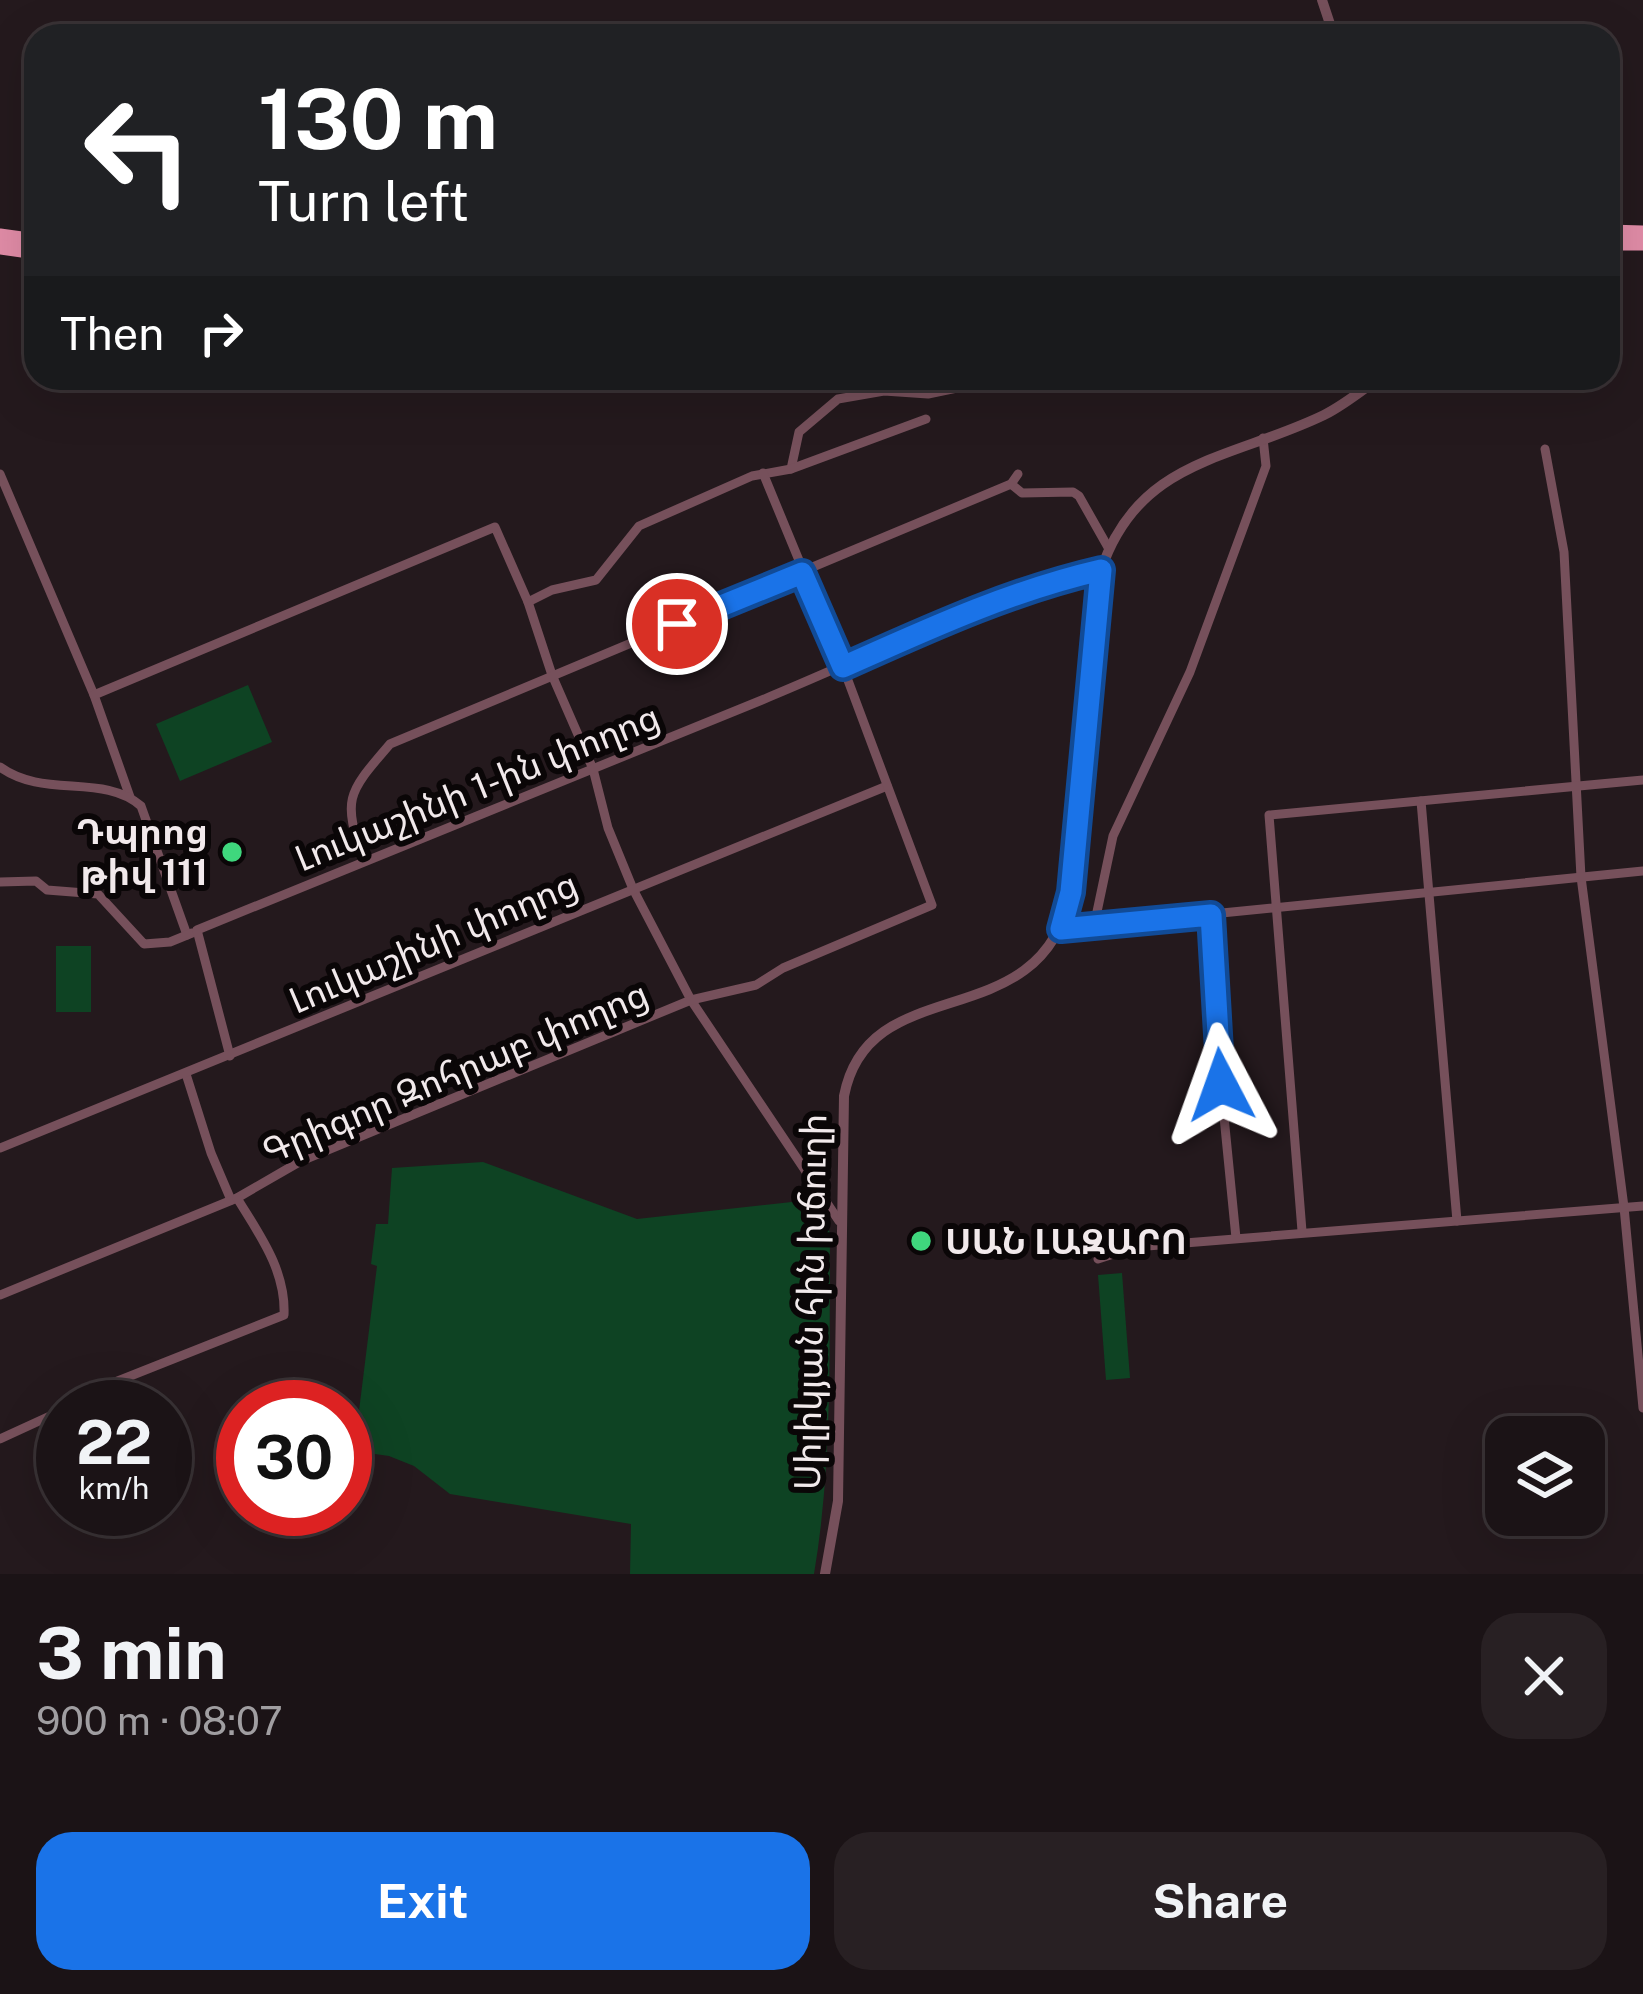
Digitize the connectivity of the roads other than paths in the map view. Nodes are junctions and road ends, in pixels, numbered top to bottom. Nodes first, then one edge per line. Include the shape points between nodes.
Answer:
1 (957, 390) edge
2 (1361, 390) edge
3 (926, 419) dead end
4 (1263, 438) junction
5 (1544, 449) dead end
6 (790, 469) junction
7 (764, 473) junction
8 (0, 474) edge
9 (1018, 474) dead end
10 (1011, 484) junction
11 (1108, 549) junction
12 (1101, 570) junction
13 (802, 573) junction
14 (528, 602) junction
15 (843, 667) junction
16 (552, 675) junction
17 (94, 695) junction
18 (0, 766) edge
19 (593, 769) junction
20 (1643, 780) edge
21 (1575, 785) junction
22 (887, 786) junction
23 (130, 797) junction
24 (1421, 801) junction
25 (364, 861) junction
26 (1643, 871) edge
27 (1581, 877) junction
28 (0, 882) edge
29 (633, 889) junction
30 (1428, 892) junction
31 (1278, 909) junction
32 (1211, 915) junction
33 (1094, 926) junction
34 (1061, 929) junction
35 (192, 933) junction
36 (691, 1000) junction
37 (230, 1056) junction
38 (186, 1074) junction
39 (0, 1148) edge
40 (234, 1199) junction
41 (1643, 1206) edge
42 (1624, 1207) junction
43 (839, 1221) junction
44 (1457, 1221) junction
45 (1302, 1231) junction
46 (1236, 1238) junction
47 (1098, 1259) dead end
48 (0, 1294) edge
49 (1639, 1306) edge
50 (120, 1380) edge
51 (1643, 1408) edge
52 (36, 1422) edge
53 (0, 1439) edge
54 (824, 1574) edge

1 - 6 street via 838,399 799,431
2 - 4 street via 1322,416
3 - 6 street
4 - 11 street via 1148,492
4 - 33 street via 1266,466 1190,671 1113,836
5 - 21 street via 1564,552
6 - 7 street
7 - 13 street
7 - 14 street via 639,526 596,580
8 - 17 street
9 - 10 street
10 - 11 street via 1022,493 1079,496
10 - 13 street
11 - 12 street
12 - 15 street, Լուկաշինի 1-ին փողոց via 967,611
12 - 34 street
13 - 15 street
13 - 16 street
14 - 16 street
14 - 17 street via 495,527
15 - 19 street, Լուկաշինի 1-ին փողոց
15 - 22 street
16 - 19 street
16 - 25 street via 390,744 357,782 348,816
17 - 23 street
18 - 23 street via 51,787
19 - 25 street, Լուկաշինի 1-ին փողոց
19 - 29 street
20 - 21 street
21 - 24 street
21 - 27 street
22 - 29 street, Լուկաշինի փողոց
22 - 36 street, Գրիգոր Զոհրաբ փողոց via 932,905 756,985
23 - 35 street via 146,815
24 - 30 street
24 - 31 street via 1269,814
25 - 35 street, Լուկաշինի 1-ին փողոց
26 - 27 street
27 - 30 street
27 - 42 street
28 - 35 street via 98,894 144,944
29 - 36 street
29 - 37 street, Լուկաշինի փողոց
30 - 31 street
30 - 44 street
31 - 32 street
31 - 45 street
32 - 33 street
32 - 46 street
33 - 34 street
34 - 43 street, Սիլիկյան հին խճուղի via 1023,971 885,1029 856,1054 844,1096
35 - 37 street
36 - 40 street, Գրիգոր Զոհրաբ փողոց via 301,1161
36 - 43 street
37 - 38 street, Լուկաշինի փողոց
38 - 39 street, Լուկաշինի փողոց
38 - 40 street
40 - 48 street, Գրիգոր Զոհրաբ փողոց
40 - 50 street via 271,1254 284,1315
41 - 42 street
42 - 44 street
42 - 49 street
43 - 54 street, Սիլիկյան հին խճուղի via 838,1501
44 - 45 street
45 - 46 street
46 - 47 street via 1135,1247
49 - 51 street
52 - 53 street

